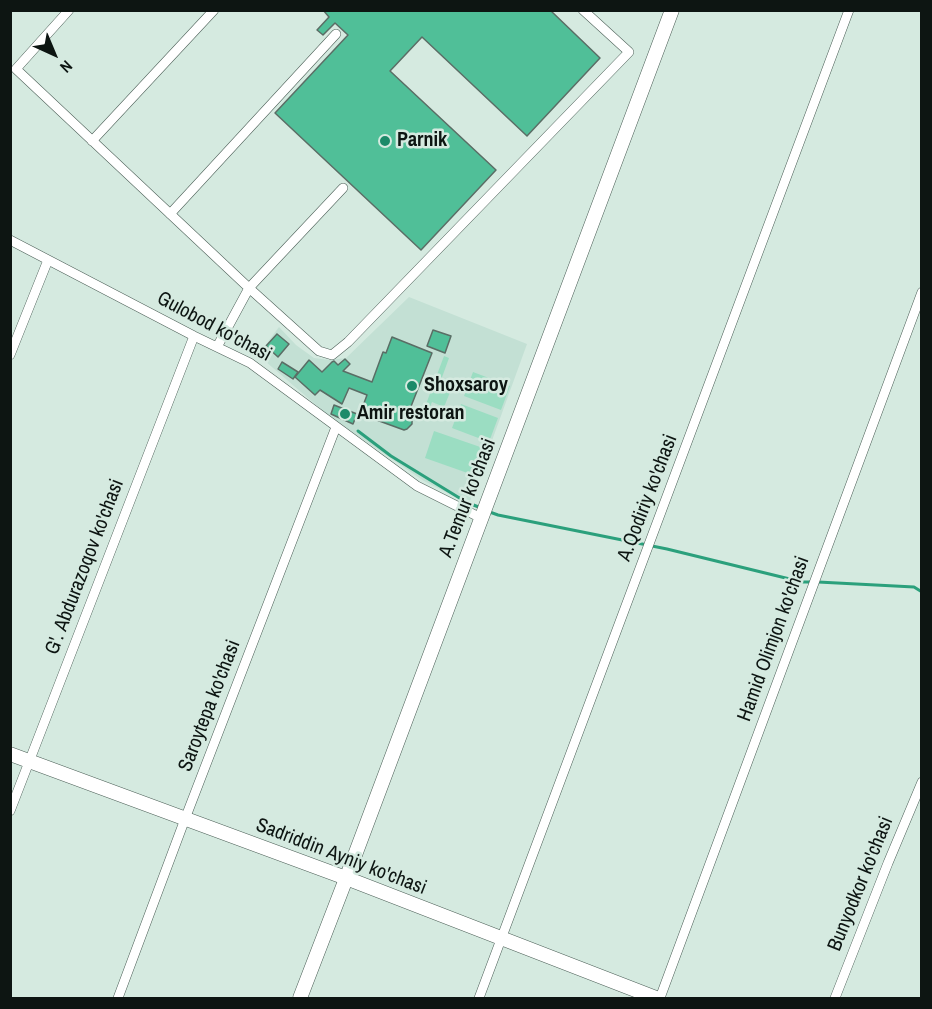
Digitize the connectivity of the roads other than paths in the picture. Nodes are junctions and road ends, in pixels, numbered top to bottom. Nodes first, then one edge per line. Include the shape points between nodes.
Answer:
1 (69, 10) edge
2 (214, 10) edge
3 (583, 10) edge
4 (672, 10) edge
5 (849, 10) edge
6 (336, 34) dead end
7 (92, 141) junction
8 (343, 188) dead end
9 (170, 214) junction
10 (10, 240) edge
11 (48, 260) junction
12 (249, 288) junction
13 (921, 292) edge
14 (917, 319) edge
15 (194, 336) junction
16 (217, 347) junction
17 (10, 355) edge
18 (336, 427) junction
19 (482, 518) junction
20 (10, 754) edge
21 (29, 761) junction
22 (921, 782) edge
23 (10, 811) edge
24 (185, 819) junction
25 (346, 878) junction
26 (502, 939) junction
27 (118, 999) edge
28 (300, 999) edge
29 (479, 999) edge
30 (658, 999) edge
31 (835, 999) edge

1 - 7 street via 16,69
2 - 7 street
3 - 12 street via 629,52 348,342 332,355 319,351
4 - 19 main road, A.Temur ko'chasi
5 - 26 street, A.Qodiriy ko'chasi
6 - 9 street
7 - 9 street
8 - 12 street
9 - 12 street
10 - 11 street, Gulobod ko'chasi
11 - 15 street, Gulobod ko'chasi
11 - 17 street
12 - 16 street
13 - 14 street, Hamid Olimjon ko'chasi
14 - 30 street, Hamid Olimjon ko'chasi
15 - 16 street, Gulobod ko'chasi
15 - 21 street, G'. Abdurazoqov ko'chasi
16 - 18 street, Gulobod ko'chasi via 250,363
18 - 19 street, Gulobod ko'chasi via 417,486
18 - 24 street, Saroytepa ko'chasi
19 - 25 main road, A.Temur ko'chasi
20 - 21 main road, Sadriddin Ayniy ko'chasi
21 - 23 street, G'. Abdurazoqov ko'chasi
21 - 24 main road, Sadriddin Ayniy ko'chasi
22 - 31 street, Bunyodkor ko'chasi
24 - 25 main road, Sadriddin Ayniy ko'chasi
24 - 27 street, Saroytepa ko'chasi
25 - 26 main road, Sadriddin Ayniy ko'chasi
25 - 28 main road, A.Temur ko'chasi
26 - 29 street, A.Qodiriy ko'chasi
26 - 30 main road, Sadriddin Ayniy ko'chasi

